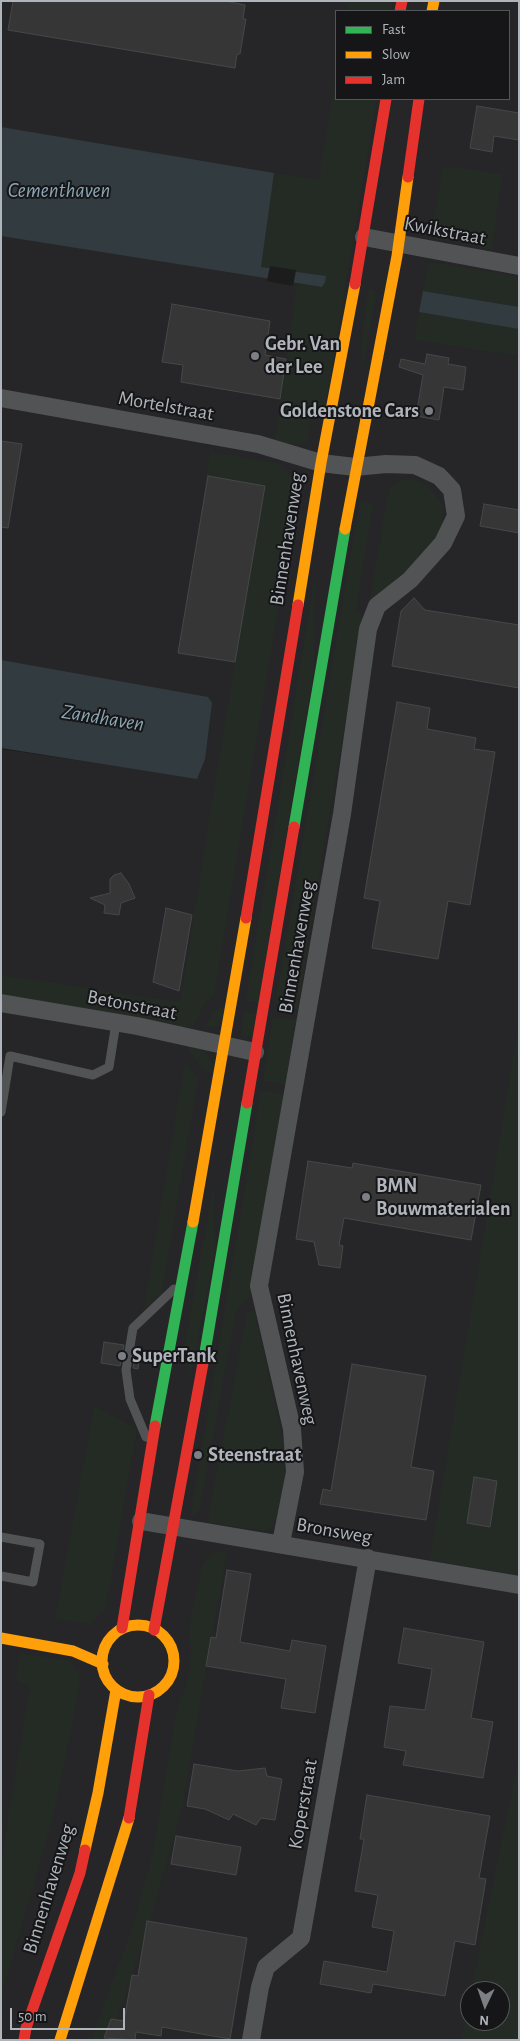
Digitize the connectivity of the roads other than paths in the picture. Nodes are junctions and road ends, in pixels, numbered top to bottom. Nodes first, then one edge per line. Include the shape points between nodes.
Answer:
1 (386, 100) edge
2 (419, 100) edge
3 (364, 237) junction
4 (398, 244) junction
5 (519, 266) edge
6 (1, 398) edge
7 (321, 463) junction
8 (355, 467) junction
9 (1, 1004) edge
10 (116, 1023) junction
11 (225, 1045) junction
12 (255, 1052) junction
13 (1, 1112) edge
14 (184, 1278) junction
15 (151, 1451) junction
16 (141, 1521) junction
17 (175, 1526) junction
18 (1, 1537) edge
19 (281, 1543) junction
20 (368, 1558) junction
21 (1, 1576) edge
22 (519, 1585) edge
23 (122, 1628) junction
24 (154, 1630) junction
25 (1, 1638) edge
26 (108, 1641) junction
27 (73, 1650) junction
28 (103, 1664) junction
29 (116, 1690) junction
30 (149, 1696) junction
31 (24, 2040) edge
32 (60, 2040) edge
33 (251, 2040) edge

1 - 3 main road, Binnenhavenweg
2 - 4 main road, Binnenhavenweg
3 - 4 street, Kwikstraat
3 - 7 main road, Binnenhavenweg
4 - 5 street, Kwikstraat
4 - 8 main road, Binnenhavenweg
6 - 7 street, Mortelstraat via 258,444 300,454
7 - 8 street, Binnenhavenweg
7 - 11 main road, Binnenhavenweg
8 - 12 main road, Binnenhavenweg
8 - 19 street, Binnenhavenweg via 414,465 439,476 452,490 456,516 443,543 410,580 378,606 368,629 342,814 259,1286 292,1429 295,1472
9 - 10 street, Betonstraat
10 - 11 street, Betonstraat
10 - 13 lane via 109,1067 93,1075 10,1056
11 - 12 street, Betonstraat
11 - 14 main road, Binnenhavenweg
12 - 17 main road, Binnenhavenweg
14 - 15 main road, Binnenhavenweg
14 - 15 lane via 134,1328 132,1337 126,1370 130,1399
15 - 16 main road, Binnenhavenweg
16 - 17 street, Bronsweg
16 - 23 main road, Binnenhavenweg
17 - 19 street, Bronsweg
17 - 24 main road, Binnenhavenweg
18 - 21 lane via 40,1544 33,1582
19 - 20 street, Bronsweg
20 - 22 street, Bronsweg
20 - 33 street, Koperstraat via 301,1938 266,1967
23 - 24 main road via 141,1626
23 - 26 main road
24 - 30 main road via 162,1634 171,1647 173,1666 160,1689
25 - 27 main road
26 - 27 main road
26 - 28 main road
27 - 28 main road
28 - 29 main road via 106,1678
29 - 30 main road via 132,1696
29 - 31 main road, Binnenhavenweg via 80,1873
30 - 32 main road via 130,1816

